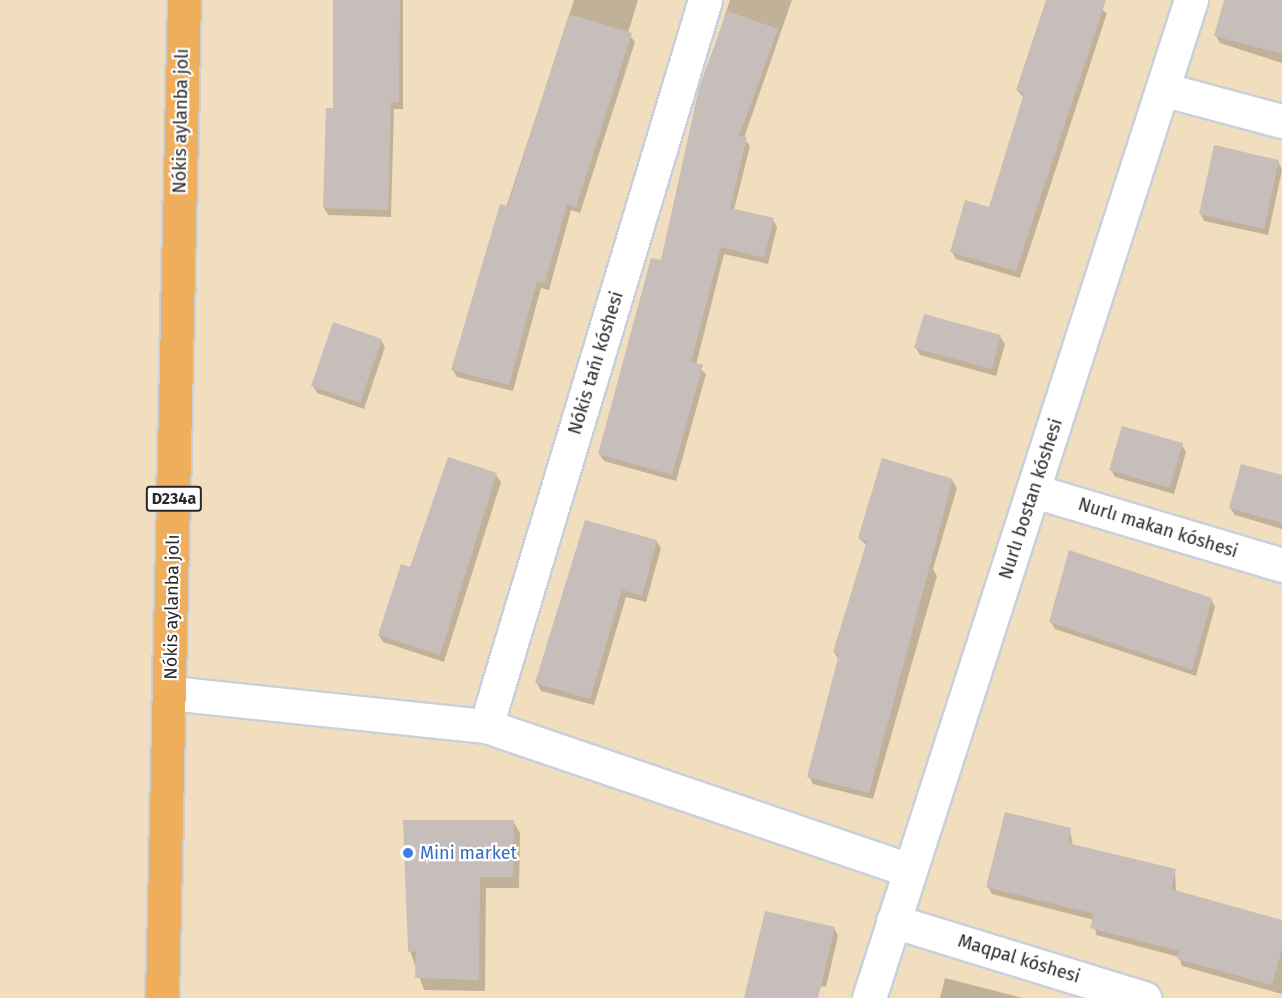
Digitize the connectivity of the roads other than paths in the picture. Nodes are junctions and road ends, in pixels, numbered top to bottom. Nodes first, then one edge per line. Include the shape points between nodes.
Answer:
1 (184, 0) edge
2 (705, 0) edge
3 (1191, 0) edge
4 (1166, 90) junction
5 (1282, 121) edge
6 (1034, 491) junction
7 (1282, 565) edge
8 (170, 693) junction
9 (486, 726) junction
10 (909, 870) junction
11 (893, 921) junction
12 (162, 998) edge
13 (870, 998) edge
14 (1144, 998) edge

1 - 8 main road, Nókis aylanba jolı / D234a
2 - 9 street, Nókis tańı kóshesi
3 - 4 street, Nurlı bostan kóshesi
4 - 5 street
4 - 6 street, Nurlı bostan kóshesi
6 - 7 street, Nurlı makan kóshesi
6 - 10 street, Nurlı bostan kóshesi
8 - 9 street
8 - 12 main road, Nókis aylanba jolı / D234a
9 - 10 street
10 - 11 street, Nurlı bostan kóshesi
11 - 13 street, Nurlı bostan kóshesi
11 - 14 street, Maqpal kóshesi

